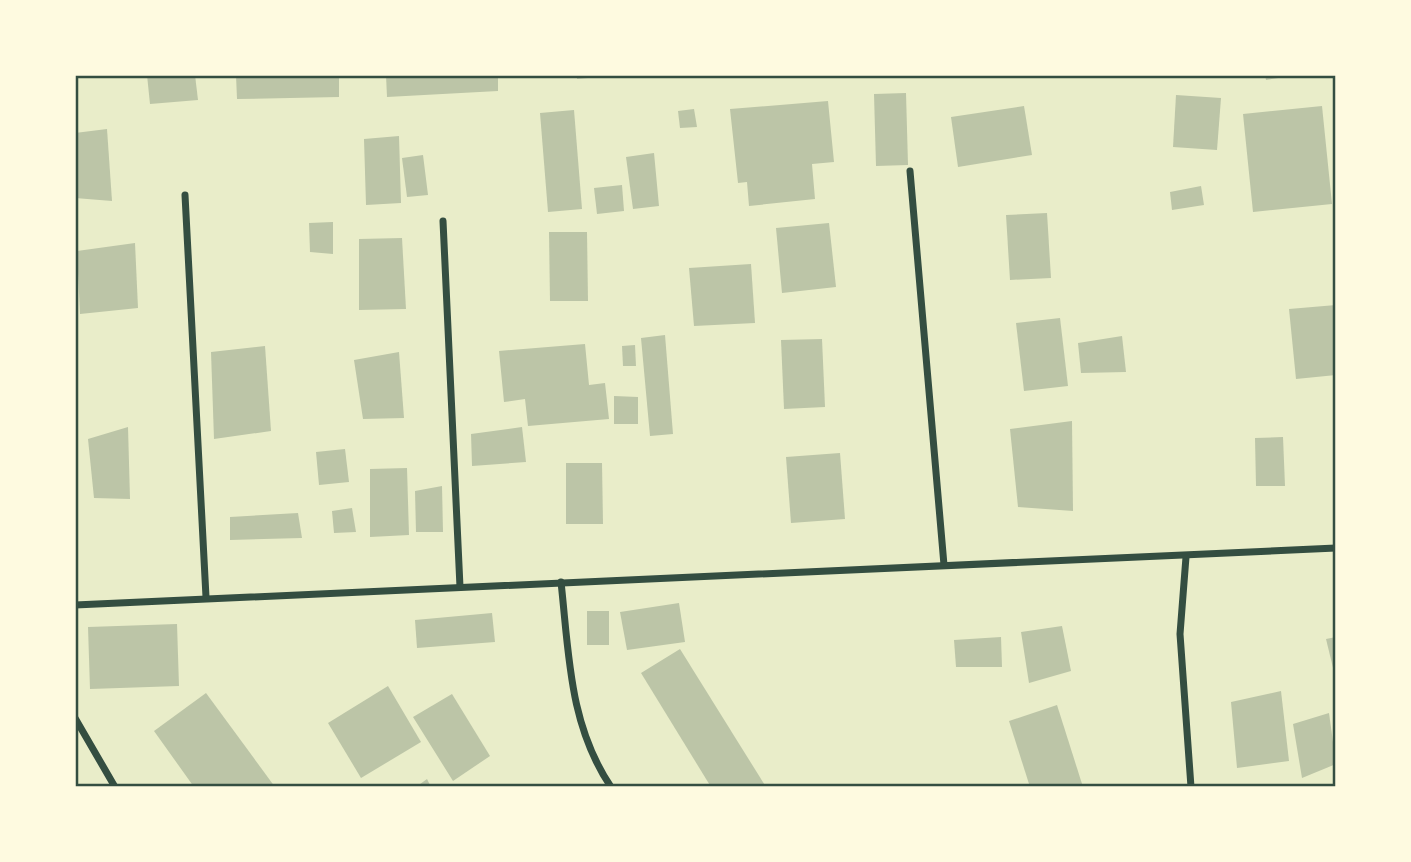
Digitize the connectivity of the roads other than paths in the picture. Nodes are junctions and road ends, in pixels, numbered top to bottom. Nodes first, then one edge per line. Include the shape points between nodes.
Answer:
1 (910, 171) dead end
2 (185, 194) dead end
3 (443, 221) dead end
4 (1336, 548) edge
5 (1186, 556) junction
6 (944, 565) junction
7 (562, 582) junction
8 (460, 587) junction
9 (206, 597) junction
10 (75, 605) edge
11 (75, 718) edge
12 (115, 787) edge
13 (611, 787) edge
14 (1191, 787) edge

1 - 6 street
2 - 9 street
3 - 8 street
4 - 5 street
5 - 6 street
5 - 14 street via 1180,634
6 - 7 street
7 - 8 street
7 - 13 street via 580,725 589,751
8 - 9 street
9 - 10 street
11 - 12 street

